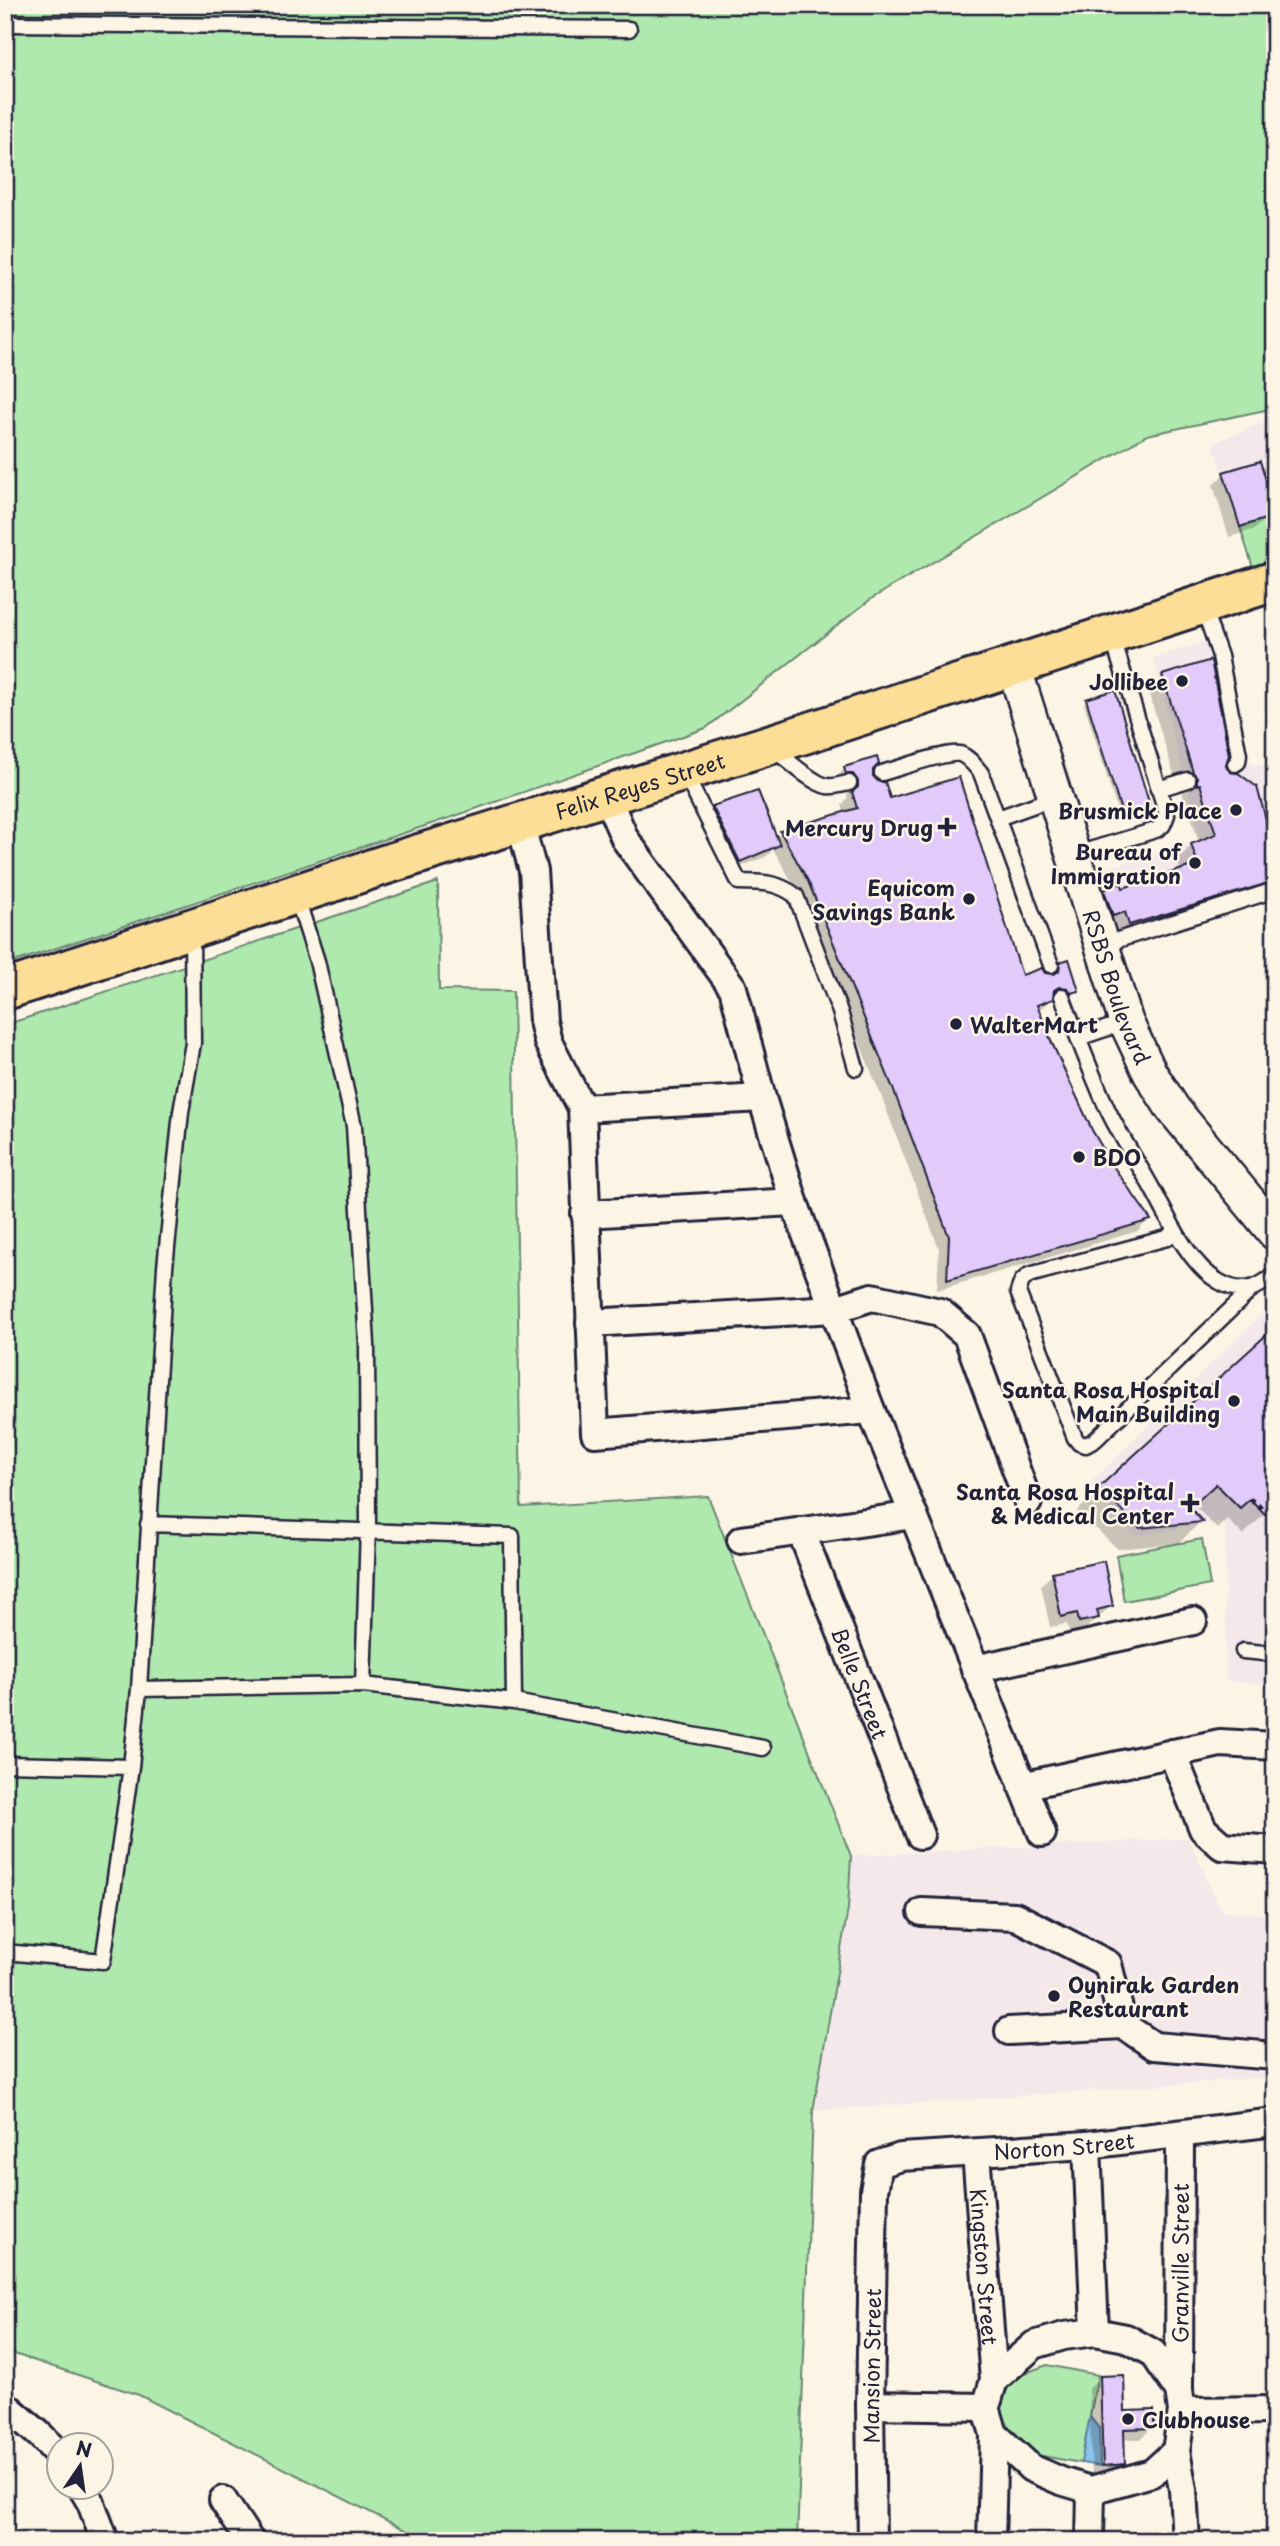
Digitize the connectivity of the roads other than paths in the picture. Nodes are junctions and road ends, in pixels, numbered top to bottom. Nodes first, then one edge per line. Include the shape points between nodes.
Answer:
1 (5, 24) edge
2 (629, 29) dead end
3 (1275, 581) edge
4 (1203, 605) junction
5 (1111, 635) junction
6 (1014, 667) junction
7 (769, 745) junction
8 (1235, 764) dead end
9 (684, 771) junction
10 (882, 773) dead end
11 (1188, 780) dead end
12 (849, 783) dead end
13 (1158, 789) junction
14 (606, 795) junction
15 (1054, 798) junction
16 (998, 818) junction
17 (520, 822) junction
18 (1073, 855) junction
19 (1275, 890) edge
20 (295, 894) junction
21 (192, 927) junction
22 (1101, 945) junction
23 (1051, 965) dead end
24 (5, 990) edge
25 (1062, 996) dead end
26 (1126, 1021) junction
27 (1078, 1038) junction
28 (856, 1068) dead end
29 (762, 1098) junction
30 (582, 1108) junction
31 (794, 1202) junction
32 (585, 1214) junction
33 (1175, 1230) junction
34 (1275, 1233) edge
35 (1275, 1273) edge
36 (1251, 1290) junction
37 (835, 1309) junction
38 (590, 1323) junction
39 (871, 1410) junction
40 (1028, 1503) dead end
41 (914, 1515) junction
42 (148, 1524) junction
43 (368, 1529) junction
44 (801, 1531) junction
45 (741, 1540) dead end
46 (1192, 1621) dead end
47 (1243, 1651) dead end
48 (1275, 1654) edge
49 (975, 1669) junction
50 (363, 1685) junction
51 (139, 1689) junction
52 (514, 1703) junction
53 (1275, 1746) edge
54 (763, 1748) dead end
55 (1172, 1753) junction
56 (5, 1764) edge
57 (131, 1767) junction
58 (1022, 1786) junction
59 (1042, 1833) dead end
60 (920, 1835) dead end
61 (1275, 1850) edge
62 (922, 1912) dead end
63 (5, 1952) edge
64 (1123, 2025) junction
65 (1009, 2031) dead end
66 (1275, 2056) edge
67 (1275, 2122) edge
68 (1180, 2135) junction
69 (1087, 2146) junction
70 (976, 2153) junction
71 (874, 2191) joint
72 (1095, 2332) junction
73 (994, 2380) junction
74 (1180, 2401) junction
75 (5, 2405) edge
76 (870, 2405) junction
77 (986, 2406) junction
78 (1275, 2410) edge
79 (994, 2434) junction
80 (46, 2441) edge
81 (1176, 2451) junction
82 (1091, 2490) junction
83 (89, 2500) edge
84 (222, 2500) dead end
85 (105, 2541) edge
86 (250, 2541) edge
87 (872, 2541) edge
88 (991, 2541) edge
89 (1090, 2541) edge
90 (1186, 2541) edge

1 - 2 lane
3 - 4 main road, Felix Reyes Street
4 - 5 main road, Felix Reyes Street
4 - 8 lane via 1220,656 1239,755
5 - 6 main road, Felix Reyes Street
5 - 13 lane
6 - 7 main road, Felix Reyes Street
6 - 15 street, RSBS Boulevard
7 - 9 main road, Felix Reyes Street
7 - 12 lane via 825,786
9 - 14 main road, Felix Reyes Street
9 - 28 lane via 739,882 767,882 796,896
10 - 16 lane via 959,754 981,773
11 - 13 lane
13 - 18 lane via 1167,815 1163,825
14 - 17 main road, Felix Reyes Street
14 - 29 street via 625,839 733,988
15 - 16 lane
15 - 18 street, RSBS Boulevard
16 - 23 lane
17 - 20 main road, Felix Reyes Street
17 - 30 street via 533,871 543,1021 548,1042
18 - 22 street, RSBS Boulevard
19 - 22 lane
20 - 21 main road, Felix Reyes Street
20 - 43 lane via 317,961 354,1126 367,1344
21 - 24 main road, Felix Reyes Street
21 - 42 lane via 193,1042 165,1267
22 - 26 street, RSBS Boulevard
25 - 27 lane
26 - 27 lane
26 - 34 street, RSBS Boulevard via 1173,1109
27 - 33 lane via 1107,1109
29 - 30 street
29 - 31 street
30 - 32 street
31 - 32 street
31 - 37 street
32 - 38 street
33 - 36 lane via 1200,1267 1216,1280 1233,1289
33 - 36 lane via 1167,1238 1029,1275 1022,1281 1018,1292 1079,1443 1095,1440
35 - 36 lane
37 - 38 street
37 - 39 street
37 - 40 street via 872,1297 940,1312 967,1335
38 - 39 street via 595,1433
39 - 41 street
41 - 44 street
41 - 49 street
42 - 43 lane
42 - 51 lane
43 - 50 lane
43 - 52 lane via 512,1536
44 - 45 street
44 - 60 street, Belle Street
46 - 49 street
47 - 48 lane
49 - 58 street
50 - 51 lane
50 - 52 lane
51 - 57 lane
52 - 54 lane
53 - 55 street via 1220,1743
55 - 58 street
55 - 61 street via 1203,1829 1222,1846
56 - 57 lane
57 - 63 lane via 103,1961
58 - 59 street
62 - 64 street via 1015,1916 1108,1964
64 - 65 street
64 - 66 street via 1154,2046
67 - 68 street, Norton Street
68 - 69 street, Norton Street
68 - 74 street, Granville Street
69 - 70 street, Norton Street
69 - 72 street
70 - 71 street, Norton Street via 901,2157 878,2164
70 - 73 street, Kingston Street
71 - 76 street, Mansion Street
72 - 73 street via 1034,2345
72 - 74 street via 1126,2338 1153,2353
73 - 77 street
74 - 78 street
74 - 81 street
75 - 80 street
76 - 77 street
76 - 87 street, Mansion Street
77 - 79 street
79 - 82 street via 1031,2468
79 - 88 street
81 - 82 street via 1152,2473
81 - 90 street via 1184,2490
82 - 89 street
83 - 85 street
84 - 86 street

